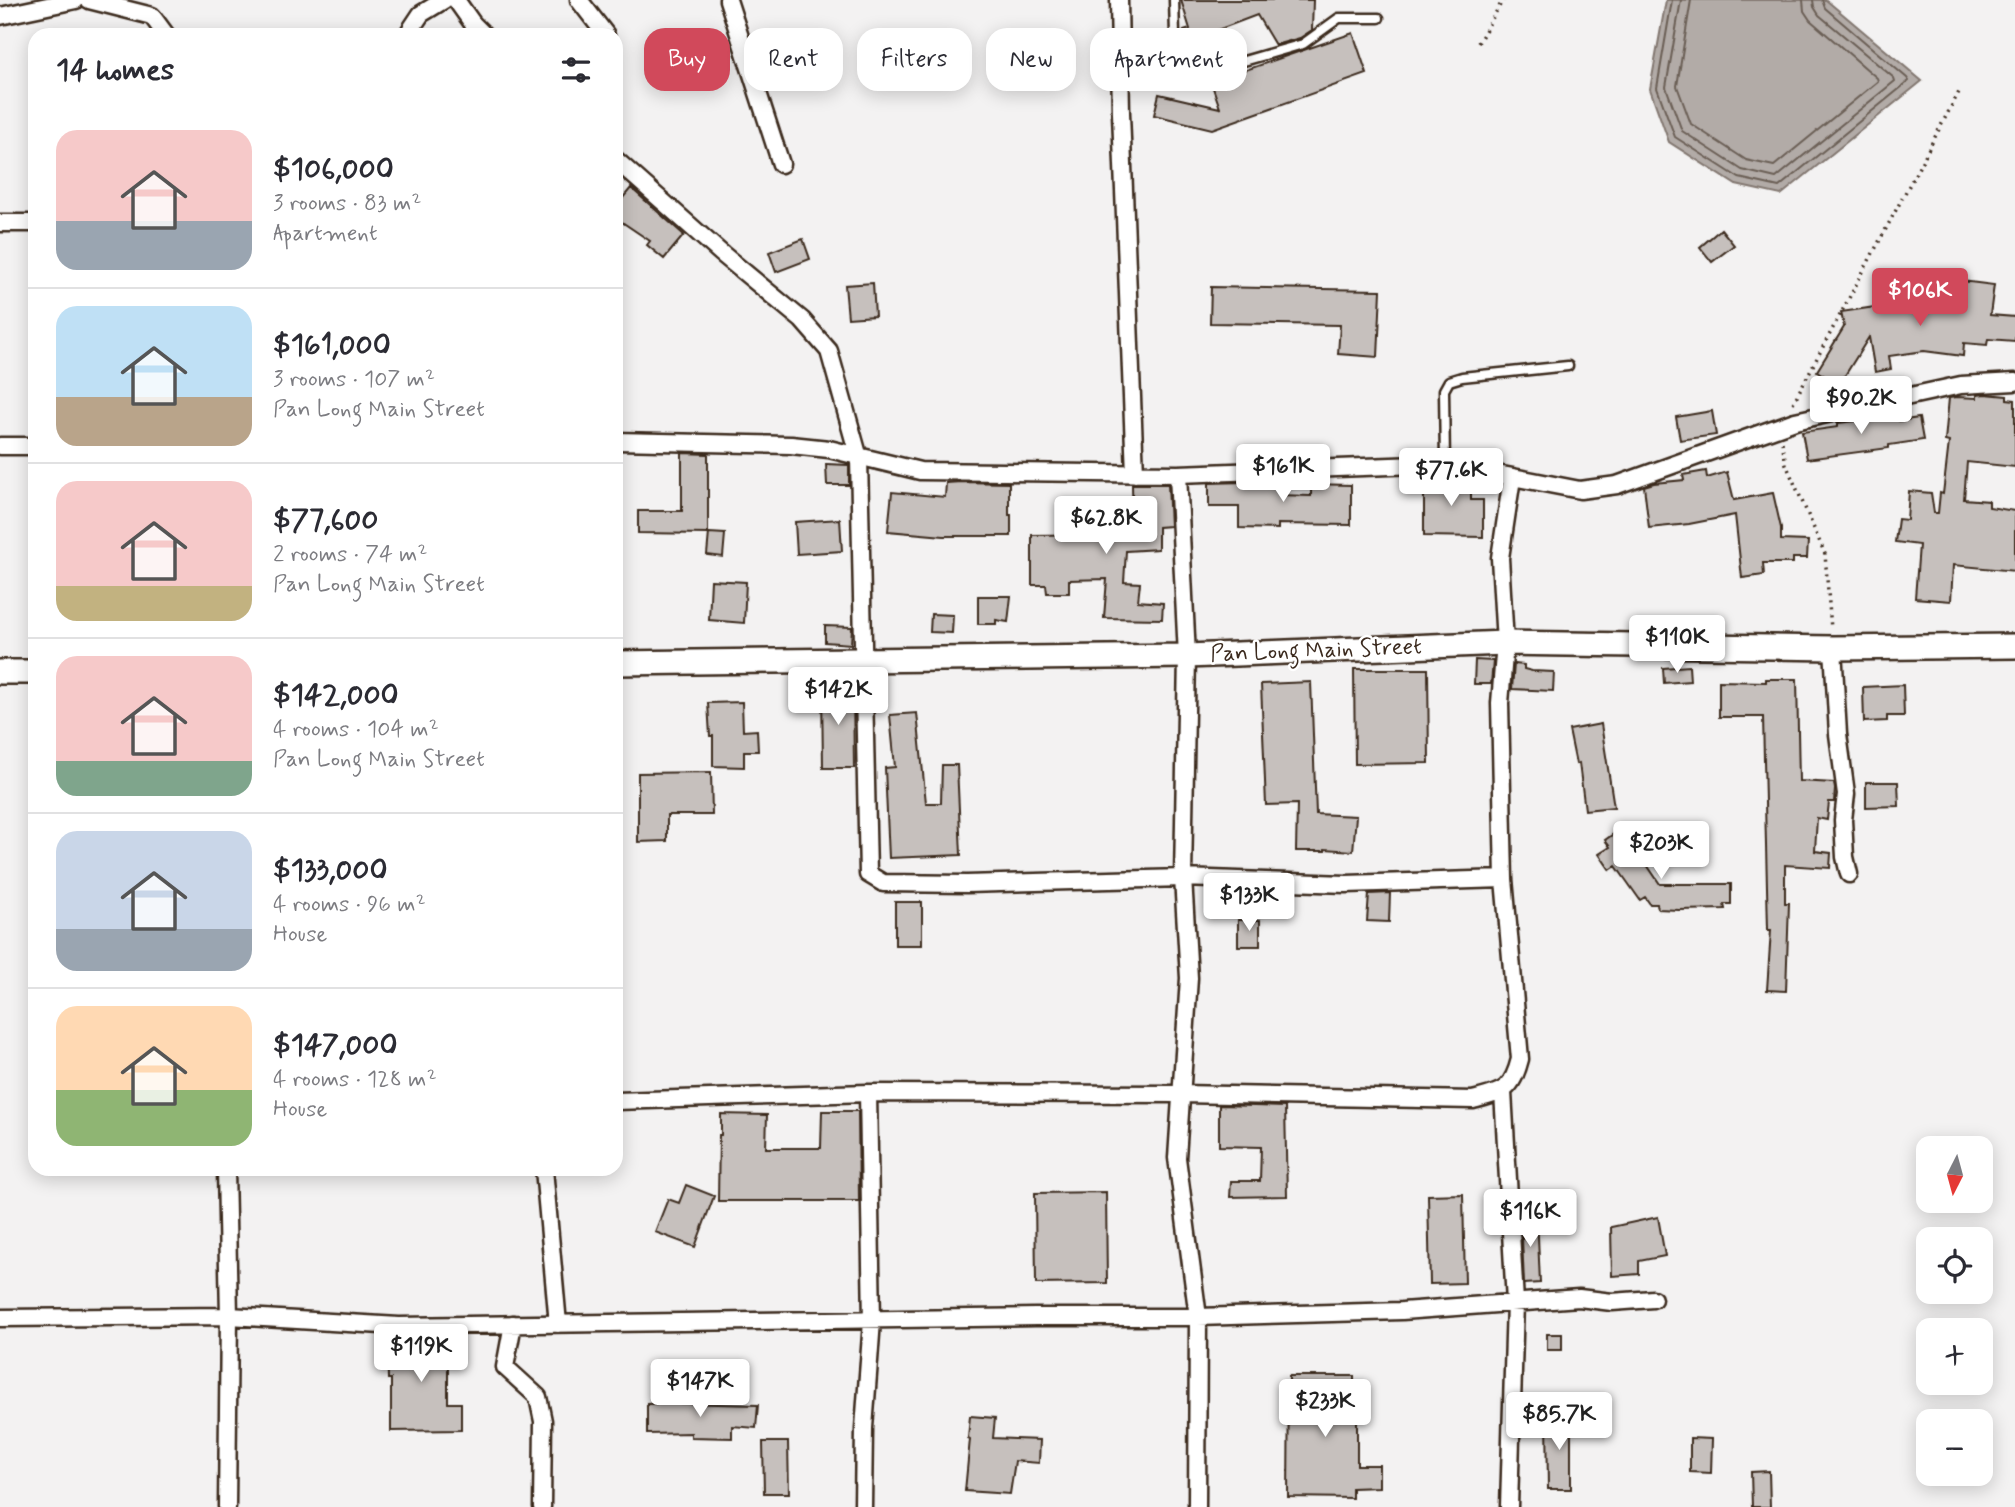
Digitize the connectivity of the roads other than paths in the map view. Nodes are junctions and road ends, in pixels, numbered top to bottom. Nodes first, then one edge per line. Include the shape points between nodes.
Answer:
1 (76, 0) edge
2 (89, 0) edge
3 (444, 0) edge
4 (456, 0) edge
5 (579, 0) edge
6 (728, 0) edge
7 (1119, 0) edge
8 (1174, 0) edge
9 (0, 16) edge
10 (1378, 18) dead end
11 (161, 28) edge
12 (412, 28) edge
13 (476, 28) edge
14 (601, 28) edge
15 (781, 164) dead end
16 (623, 166) edge
17 (0, 223) edge
18 (28, 223) edge
19 (1568, 366) dead end
20 (2015, 382) edge
21 (623, 441) edge
22 (0, 446) edge
23 (28, 446) edge
24 (859, 458) junction
25 (1445, 464) junction
26 (1135, 474) junction
27 (1178, 474) junction
28 (1511, 478) junction
29 (1505, 643) junction
30 (2015, 646) edge
31 (1833, 648) junction
32 (1187, 656) junction
33 (863, 659) junction
34 (623, 663) edge
35 (0, 672) edge
36 (28, 672) edge
37 (1849, 874) dead end
38 (1183, 878) junction
39 (1504, 879) junction
40 (1503, 1092) junction
41 (869, 1093) junction
42 (1181, 1094) junction
43 (623, 1101) edge
44 (226, 1176) edge
45 (545, 1176) edge
46 (1653, 1299) dead end
47 (1515, 1302) junction
48 (229, 1316) junction
49 (1198, 1317) junction
50 (0, 1318) edge
51 (872, 1321) junction
52 (513, 1324) junction
53 (558, 1324) junction
54 (228, 1507) edge
55 (542, 1507) edge
56 (863, 1507) edge
57 (1197, 1507) edge
58 (1509, 1507) edge

1 - 9 street
2 - 11 street via 152,16
3 - 12 street via 421,14
4 - 13 street
5 - 14 street
6 - 15 street
7 - 26 street
8 - 10 lane via 1181,72 1195,75 1303,44 1339,18
16 - 24 street via 802,320 829,351
17 - 18 street
19 - 25 lane via 1449,381 1444,390
20 - 28 street via 1961,385 1795,421 1617,485 1580,490
21 - 24 street via 791,445
22 - 23 street
24 - 26 street via 920,471
24 - 33 street
25 - 27 street
25 - 28 street
26 - 27 street
27 - 32 street
28 - 29 street via 1500,558
29 - 31 street, Pan Long Main Street
29 - 32 street, Pan Long Main Street
29 - 39 street via 1500,687
30 - 31 street, Pan Long Main Street
31 - 37 street
32 - 33 street, Pan Long Main Street
32 - 38 street
33 - 34 street, Pan Long Main Street
33 - 38 street via 868,874 883,883
35 - 36 street
38 - 39 street via 1346,884
38 - 42 street via 1189,978
39 - 40 street via 1520,1059 1515,1077
40 - 42 street via 1473,1100
40 - 47 street
41 - 42 street
41 - 43 street
41 - 51 street
42 - 49 street via 1177,1158
44 - 48 street
45 - 53 street
46 - 47 street
47 - 49 street via 1402,1311
47 - 58 street
48 - 50 street
48 - 52 street via 400,1326
48 - 54 street
49 - 51 street
49 - 57 street
51 - 53 street
51 - 56 street
52 - 53 street
52 - 55 street via 505,1367 538,1397 543,1421

